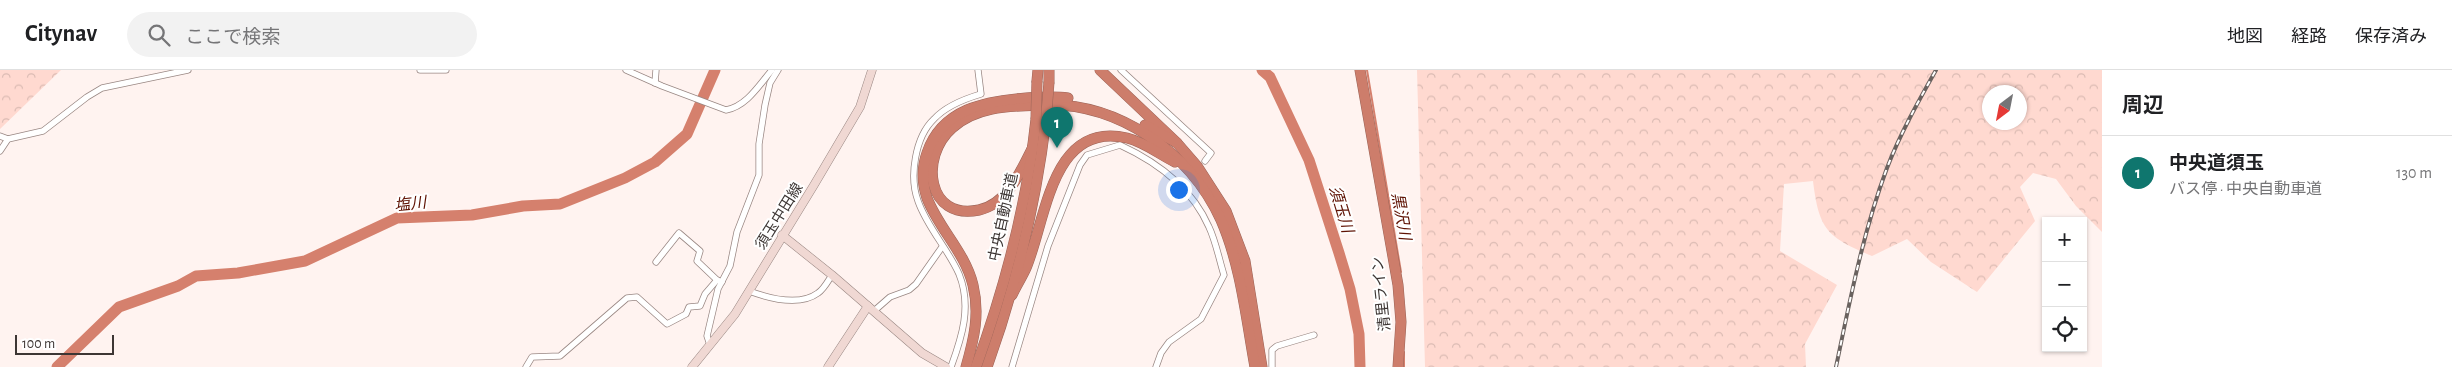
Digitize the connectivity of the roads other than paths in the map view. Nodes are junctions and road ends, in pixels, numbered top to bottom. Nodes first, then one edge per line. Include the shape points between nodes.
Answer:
1 (188, 70) edge
2 (420, 70) edge
3 (446, 70) edge
4 (626, 70) edge
5 (656, 70) edge
6 (772, 70) edge
7 (778, 70) edge
8 (872, 70) edge
9 (978, 70) edge
10 (1050, 70) edge
11 (1100, 70) edge
12 (1121, 70) edge
13 (1360, 70) edge
14 (1038, 75) edge
15 (655, 82) junction
16 (1041, 119) junction
17 (0, 136) edge
18 (8, 139) junction
19 (1177, 143) junction
20 (1033, 146) junction
21 (0, 150) edge
22 (1205, 161) dead end
23 (1182, 165) junction
24 (782, 236) junction
25 (942, 247) junction
26 (656, 262) dead end
27 (832, 275) junction
28 (720, 281) junction
29 (749, 290) junction
30 (1012, 295) junction
31 (871, 309) junction
32 (1251, 319) junction
33 (1314, 335) dead end
34 (710, 345) junction
35 (696, 366) edge
36 (526, 367) edge
37 (828, 367) edge
38 (946, 367) edge
39 (951, 367) edge
40 (966, 367) edge
41 (976, 367) edge
42 (987, 367) edge
43 (1012, 367) edge
44 (1156, 367) edge
45 (1255, 367) edge
46 (1262, 367) edge
47 (1272, 367) edge
48 (1398, 367) edge

1 - 18 street via 102,88 43,132
2 - 3 street
4 - 15 street
5 - 15 street
6 - 15 street via 744,103 726,110
7 - 28 street via 770,83 766,105 759,144 759,175 736,232 730,266
8 - 24 main road, 須玉中田線 via 860,107
9 - 25 street via 981,94 946,109 933,119 924,132 916,157 917,200
10 - 16 highway, 中央自動車道, bridge
11 - 19 highway
12 - 22 street via 1211,153
13 - 48 highway, 清里ライン via 1398,285 1401,322
14 - 16 highway, 中央自動車道, bridge
16 - 20 highway, 中央自動車道
16 - 30 highway, 中央自動車道 via 1028,228
17 - 18 street
18 - 21 street
19 - 32 highway via 1197,166 1232,224 1245,261
19 - 40 highway via 1121,113 1063,98 993,101 962,111 944,123 928,150 923,177 932,208 964,260 973,284 976,326
20 - 23 highway via 1009,189 988,207 970,212 959,210 945,203 934,188 931,172 934,153 948,131 966,117 1009,106 1062,104 1112,116 1161,144
20 - 41 highway, 中央自動車道 via 1010,261
23 - 30 highway via 1141,143 1115,136 1092,139 1074,150 1062,166 1049,194 1027,267
23 - 32 highway via 1220,219
24 - 27 main road
24 - 29 main road, 須玉中田線
25 - 31 street via 916,284
25 - 39 street via 959,275 965,318 963,336
26 - 28 street via 679,232 700,251 697,261
27 - 29 street via 819,293 810,298 781,300
27 - 31 main road
28 - 34 street via 707,336
28 - 36 street via 704,294 700,306 689,307 686,314 667,324 637,297 627,298 560,356 532,357
29 - 34 main road, 須玉中田線
30 - 42 highway, 中央自動車道
31 - 37 main road
31 - 38 main road via 922,353
32 - 45 highway
32 - 46 highway
33 - 47 street via 1277,346 1272,350
34 - 35 main road, 須玉中田線
43 - 44 street via 1048,246 1080,165 1087,154 1120,145 1157,164 1189,191 1210,228 1224,275 1201,319 1169,342

